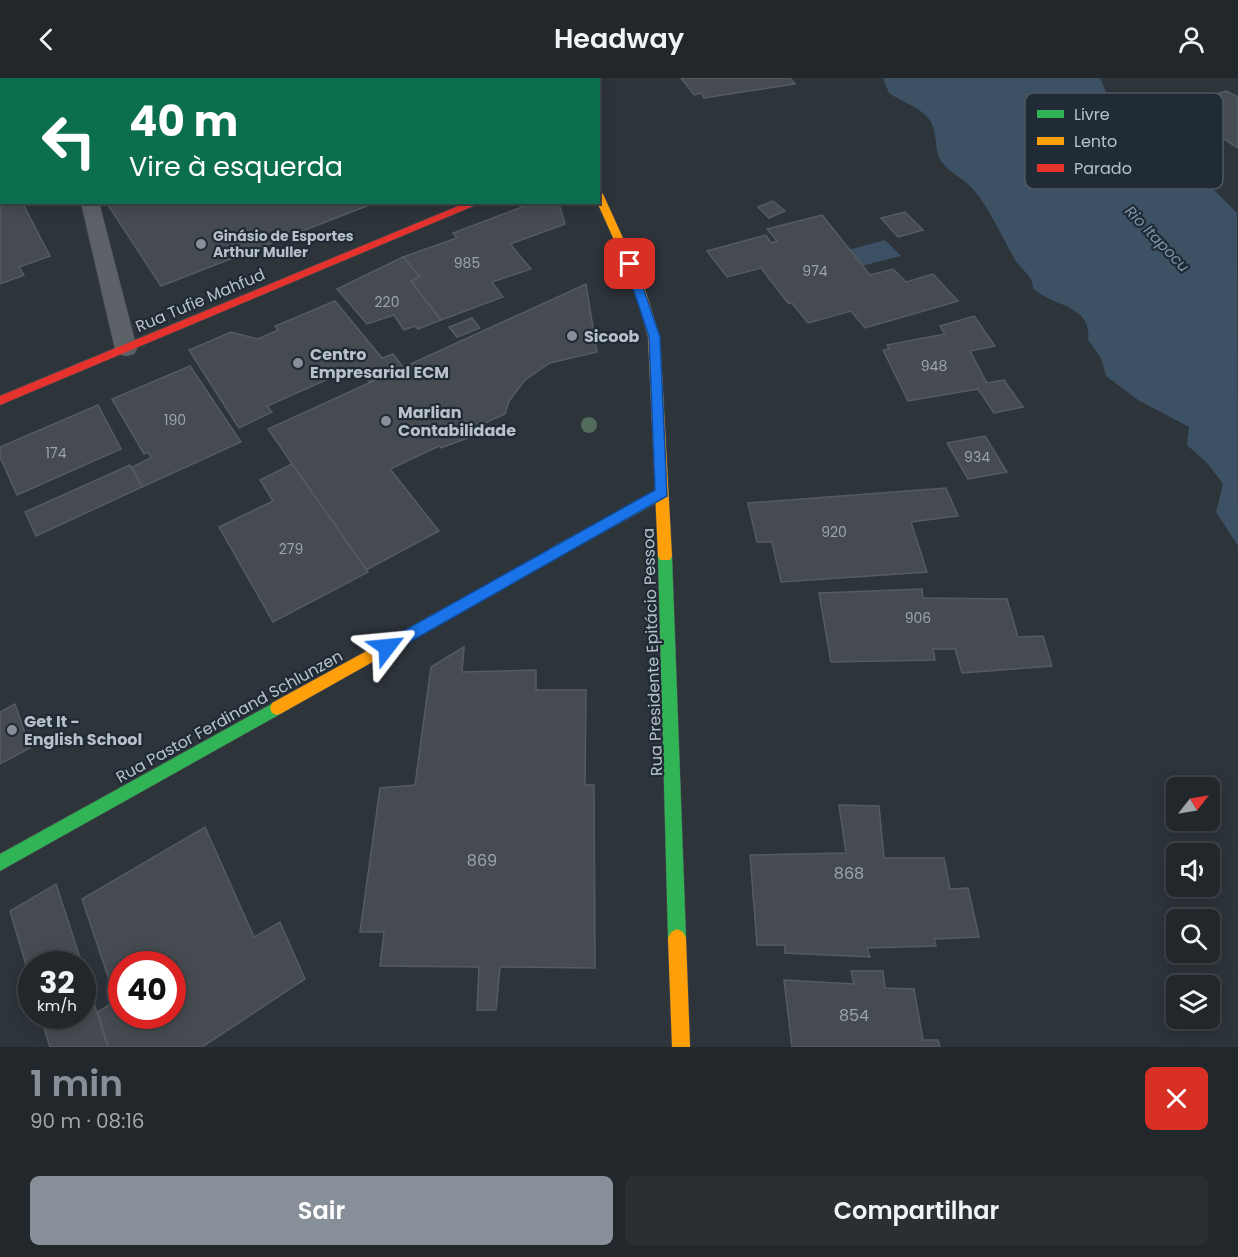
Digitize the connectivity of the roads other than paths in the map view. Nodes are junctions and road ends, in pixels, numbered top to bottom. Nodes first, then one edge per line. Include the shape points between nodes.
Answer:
1 (600, 198) edge
2 (90, 204) edge
3 (473, 204) edge
4 (126, 349) junction
5 (0, 401) edge
6 (662, 493) junction
7 (0, 863) edge
8 (681, 1047) edge

1 - 6 main road, Rua Presidente Epitácio Pessoa via 637,280 654,337
2 - 4 lane
3 - 4 main road, Rua Tufie Mahfud
4 - 5 main road, Rua Tufie Mahfud
6 - 7 main road, Rua Pastor Ferdinand Schlunzen
6 - 8 main road, Rua Presidente Epitácio Pessoa

